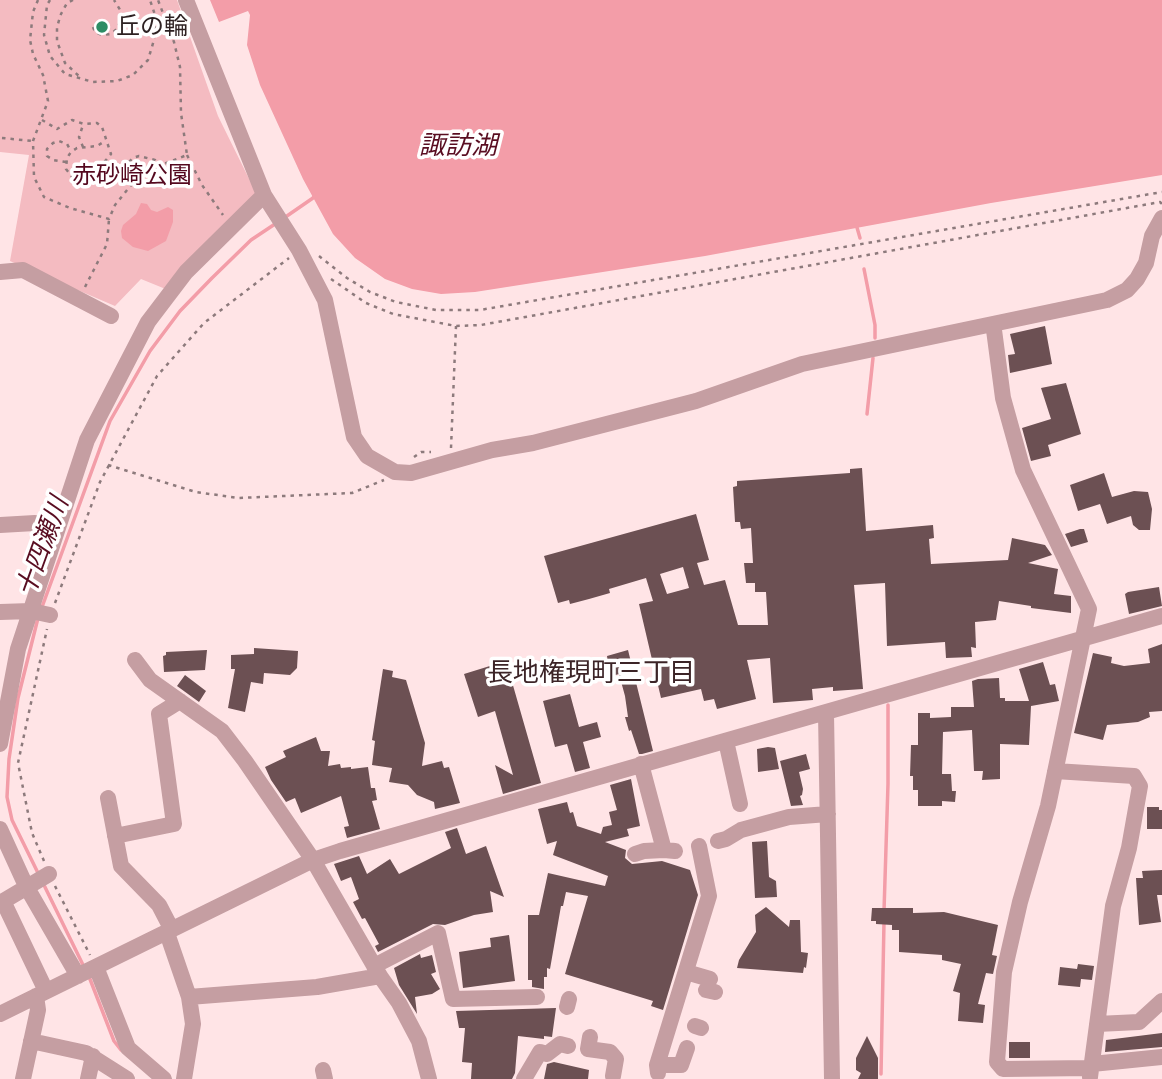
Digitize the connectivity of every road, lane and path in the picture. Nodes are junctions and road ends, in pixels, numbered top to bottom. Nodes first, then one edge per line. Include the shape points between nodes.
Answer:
1 (39, 0) edge
2 (50, 0) edge
3 (73, 0) edge
4 (114, 0) edge
5 (150, 0) edge
6 (158, 0) edge
7 (186, 0) edge
8 (47, 5) junction
9 (162, 8) junction
10 (155, 10) junction
11 (93, 27) dead end
12 (84, 80) junction
13 (42, 120) junction
14 (83, 124) junction
15 (57, 129) junction
16 (2, 138) dead end
17 (105, 140) junction
18 (33, 141) junction
19 (59, 141) junction
20 (83, 147) junction
21 (71, 152) junction
22 (187, 155) junction
23 (66, 162) junction
24 (101, 166) junction
25 (159, 166) junction
26 (1162, 192) edge
27 (266, 199) junction
28 (1162, 206) edge
29 (109, 219) junction
30 (232, 226) junction
31 (296, 246) junction
32 (0, 272) edge
33 (312, 273) junction
34 (78, 299) junction
35 (111, 316) dead end
36 (456, 326) junction
37 (994, 330) dead end
38 (451, 457) junction
39 (108, 465) junction
40 (395, 472) junction
41 (35, 523) dead end
42 (0, 525) edge
43 (0, 612) edge
44 (41, 613) junction
45 (1162, 616) edge
46 (1084, 638) junction
47 (135, 660) dead end
48 (180, 701) junction
49 (826, 713) junction
50 (726, 741) junction
51 (0, 744) edge
52 (641, 764) junction
53 (1055, 771) junction
54 (108, 798) dead end
55 (740, 804) dead end
56 (828, 814) junction
57 (0, 829) edge
58 (116, 836) junction
59 (722, 843) dead end
60 (699, 846) dead end
61 (635, 854) dead end
62 (313, 860) junction
63 (48, 875) junction
64 (28, 886) junction
65 (1, 902) edge
66 (170, 931) junction
67 (377, 971) junction
68 (87, 972) junction
69 (686, 972) junction
70 (710, 987) dead end
71 (41, 993) junction
72 (537, 997) dead end
73 (190, 998) junction
74 (1162, 1001) edge
75 (0, 1014) edge
76 (1097, 1024) junction
77 (590, 1037) dead end
78 (31, 1041) junction
79 (563, 1042) dead end
80 (687, 1048) dead end
81 (93, 1056) junction
82 (1162, 1057) edge
83 (1091, 1070) edge
84 (613, 1076) dead end
85 (23, 1079) edge
86 (88, 1079) edge
87 (127, 1079) edge
88 (164, 1079) edge
89 (184, 1079) edge
90 (429, 1079) edge
91 (524, 1079) edge
92 (832, 1079) edge

1 - 8 path
1 - 13 path via 30,40 48,101
2 - 8 path
3 - 12 path via 61,14 57,41 65,62
4 - 11 path via 122,13 118,28 102,35
5 - 10 path
6 - 9 path
7 - 27 street
8 - 12 path via 44,35 50,56 65,74
9 - 10 path
9 - 22 path via 180,67
10 - 12 path via 148,60 133,75 117,81
13 - 15 path
13 - 18 path
14 - 15 path via 72,120
14 - 17 path via 97,123
14 - 20 path via 79,137
15 - 19 path
16 - 18 path
17 - 20 path
17 - 24 path via 111,154
18 - 29 path via 33,177 44,197
19 - 21 path
19 - 23 path via 47,149 47,156
20 - 21 path
21 - 23 path
22 - 25 path
22 - 30 path
23 - 24 path via 65,169 78,179 90,179
24 - 25 path via 116,172 139,156 155,160
25 - 29 path via 127,188
26 - 31 path via 480,310 436,310 396,302 346,278 312,250
27 - 30 street
27 - 31 street
28 - 36 path
28 - 38 street via 1137,279 1107,300 802,364 696,401
29 - 34 path via 107,244
30 - 44 street via 186,272 148,322 87,440
31 - 33 street
31 - 39 path via 204,323 157,376
32 - 34 street via 23,270
33 - 36 path via 326,275 366,303 393,314
33 - 40 street via 331,323 354,437 367,456
34 - 35 street
36 - 38 path
37 - 46 street via 1003,398 1023,470 1089,609
38 - 40 street via 411,473
38 - 40 path via 421,452
39 - 40 path via 196,492 238,498 352,492 382,482
39 - 44 path
41 - 42 street
43 - 44 street
44 - 51 street via 18,649
44 - 63 path via 18,763 32,832
45 - 46 street
46 - 49 street
46 - 53 street
47 - 48 street via 150,680
48 - 58 street via 159,713 174,824
48 - 62 street via 222,731
49 - 50 street
49 - 56 street
50 - 52 street via 707,753
50 - 55 street
52 - 61 street via 670,851
52 - 62 street
53 - 76 street via 1134,776 1139,786 1113,906
53 - 83 street via 1004,972 997,1062 1003,1069
54 - 58 street
56 - 59 street via 789,817 741,830
56 - 92 street
57 - 64 street
58 - 66 street via 121,866 159,905
60 - 69 street via 709,896
62 - 66 street
62 - 67 street
63 - 64 street
63 - 68 path
64 - 65 street
64 - 68 street
65 - 71 street
66 - 68 street
66 - 73 street
67 - 72 street via 438,933 453,999
67 - 73 street via 317,987
67 - 90 street via 419,1041
68 - 71 street
68 - 88 street via 128,1048
69 - 70 street
69 - 80 street via 659,1036 658,1069 681,1065
71 - 75 street
71 - 78 street
73 - 89 street via 193,1024
74 - 76 street via 1139,1022
76 - 83 street
77 - 84 street via 588,1049 610,1052 616,1059
78 - 81 street
78 - 85 street
79 - 91 street via 548,1054 540,1052
81 - 86 street
81 - 87 street
82 - 83 street

